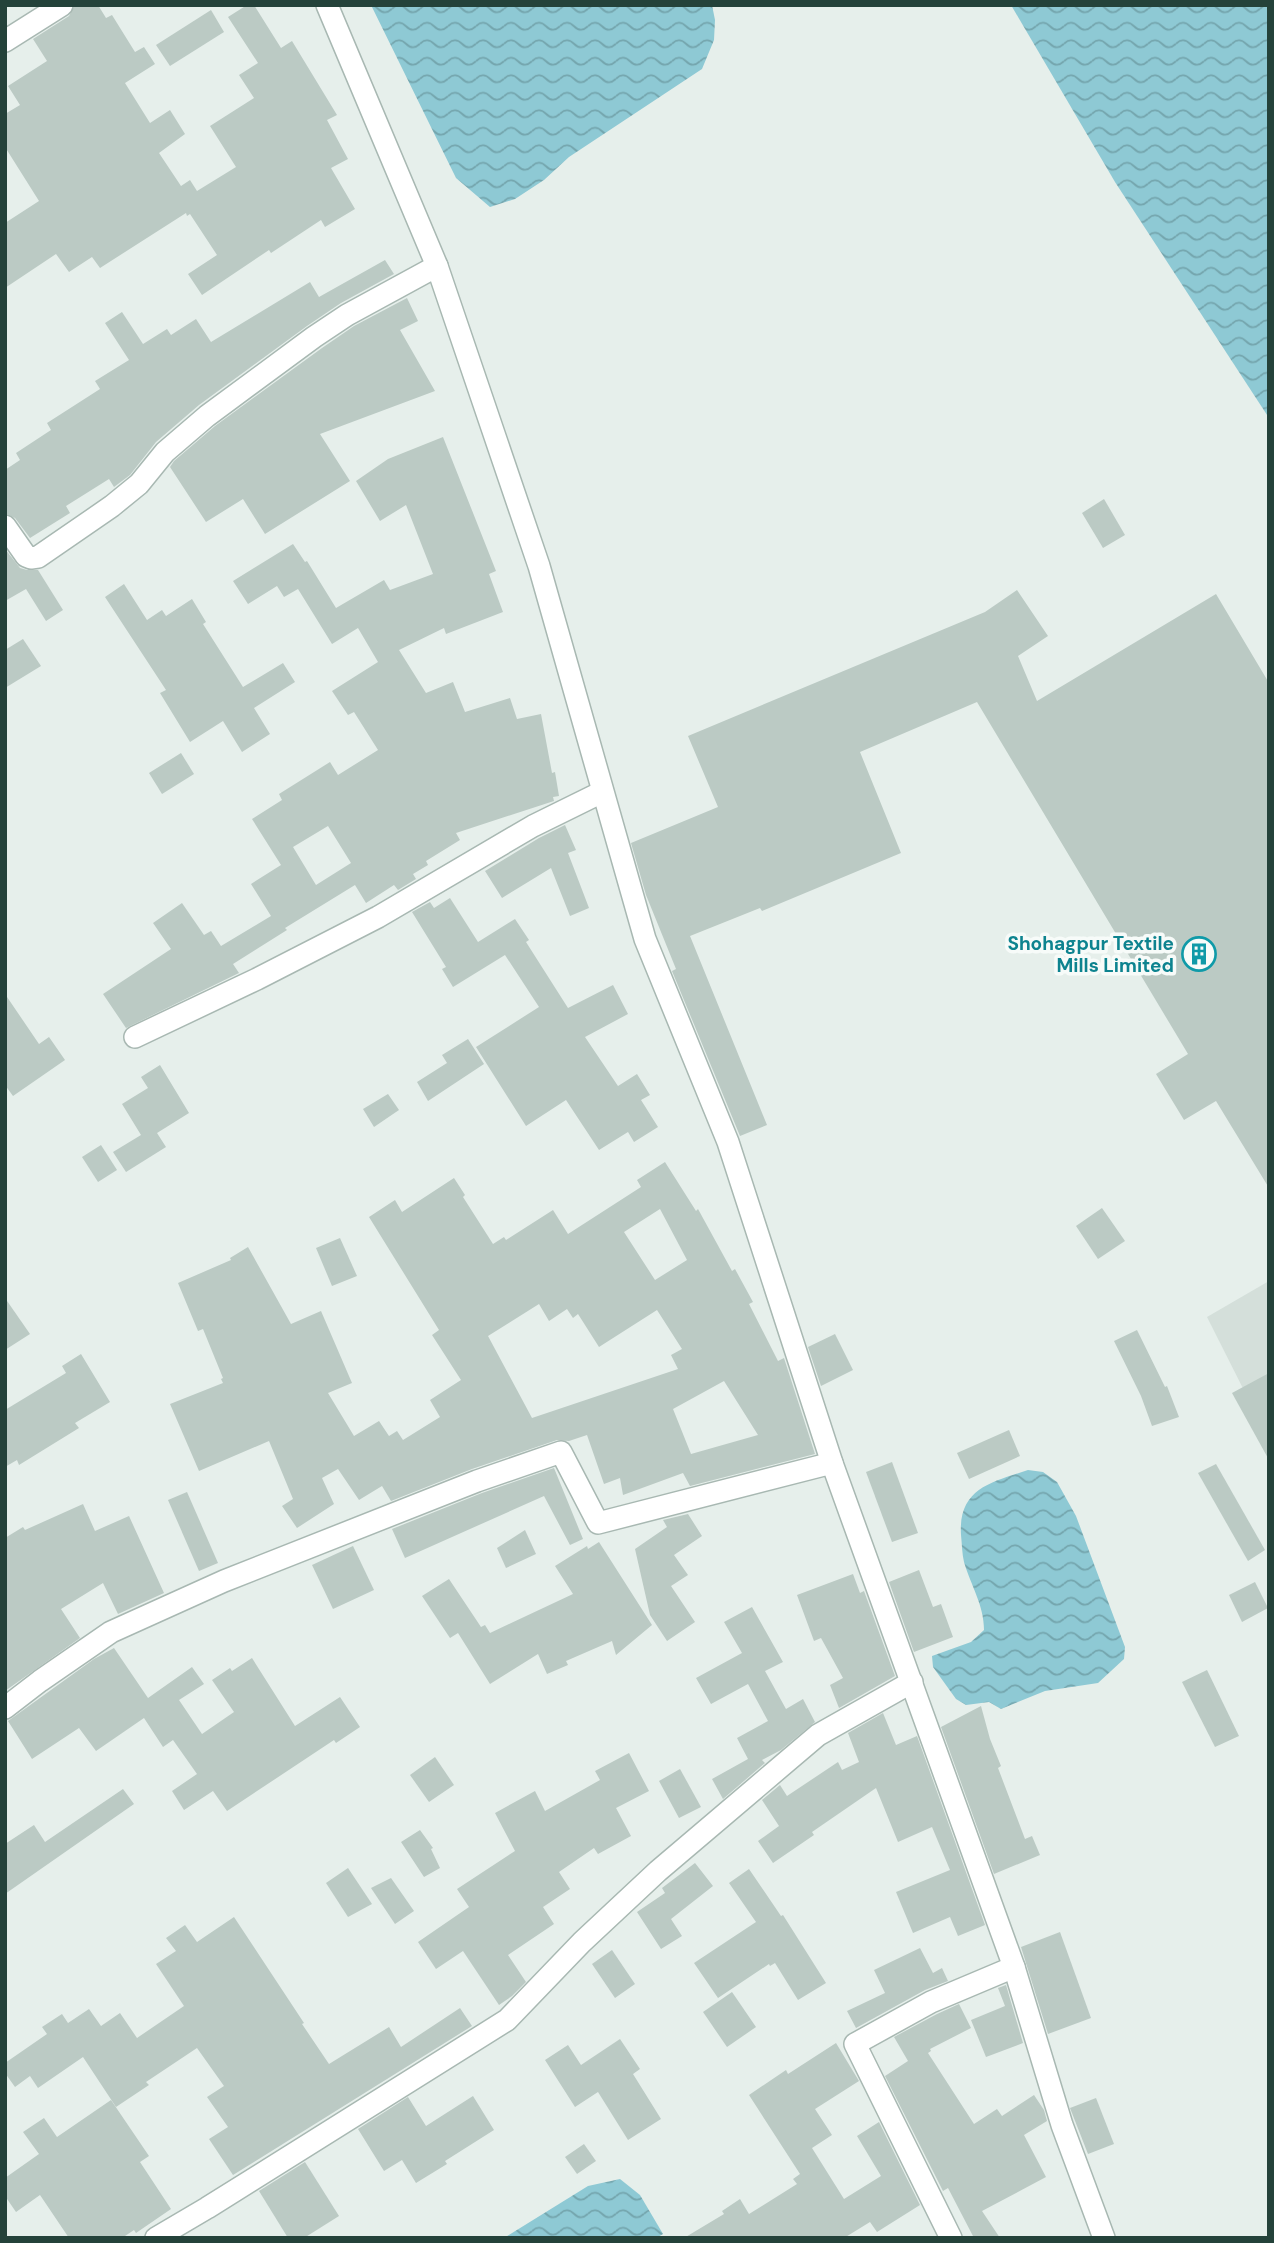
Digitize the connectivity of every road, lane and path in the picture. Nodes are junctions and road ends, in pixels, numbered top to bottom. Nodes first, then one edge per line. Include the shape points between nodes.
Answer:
1 (62, 5) edge
2 (327, 5) edge
3 (5, 41) edge
4 (437, 266) junction
5 (5, 526) edge
6 (601, 792) junction
7 (135, 1037) dead end
8 (832, 1463) junction
9 (912, 1682) junction
10 (5, 1708) edge
11 (1014, 1967) junction
12 (156, 2238) edge
13 (951, 2238) edge
14 (1104, 2238) edge

1 - 3 street
2 - 4 street
4 - 5 street via 314,337 207,416 112,506 38,557 26,556
4 - 6 street via 538,566
6 - 7 street via 533,826 378,917
6 - 8 street via 645,939 728,1142
8 - 9 street
8 - 10 street via 598,1523 561,1452 224,1581 111,1632
9 - 11 street
9 - 12 street via 818,1735 658,1871 507,2020
11 - 13 street via 931,2002 855,2044
11 - 14 street via 1062,2125

